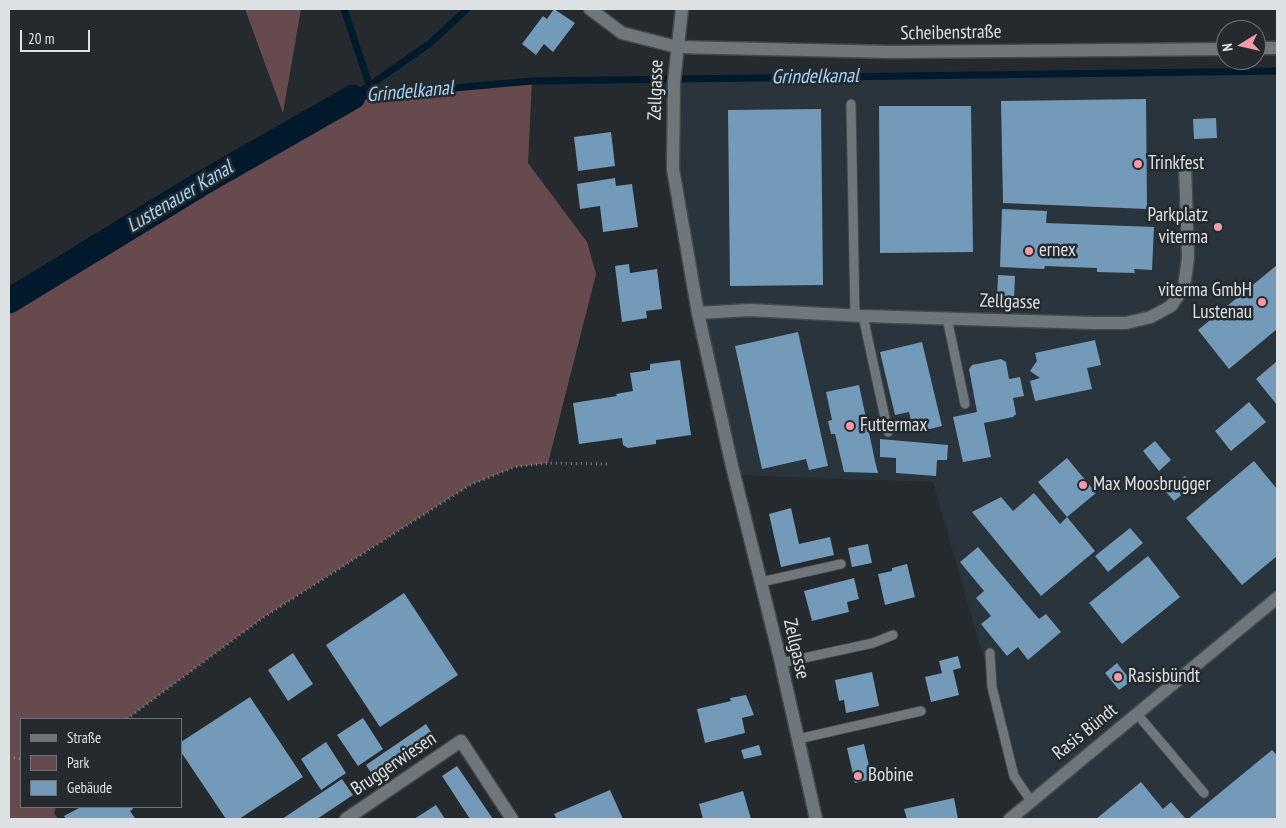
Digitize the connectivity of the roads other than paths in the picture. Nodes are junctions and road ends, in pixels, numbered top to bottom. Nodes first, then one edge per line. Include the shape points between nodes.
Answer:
1 (590, 9) edge
2 (682, 9) edge
3 (677, 47) junction
4 (1216, 49) edge
5 (851, 104) dead end
6 (1185, 164) dead end
7 (698, 313) junction
8 (859, 316) junction
9 (947, 318) junction
10 (965, 404) dead end
11 (888, 432) dead end
12 (841, 564) dead end
13 (761, 582) junction
14 (1277, 598) edge
15 (893, 635) dead end
16 (990, 653) dead end
17 (781, 663) junction
18 (921, 712) dead end
19 (1137, 714) junction
20 (798, 739) junction
21 (1204, 793) dead end
22 (1031, 801) junction
23 (346, 819) edge
24 (512, 819) edge
25 (816, 819) edge
26 (1010, 819) edge

1 - 3 street, Zellgasse via 622,33
2 - 3 street, Zellgasse
3 - 4 street, Scheibenstraße via 892,52
3 - 7 street, Zellgasse via 674,169
5 - 8 lane
6 - 9 street, Zellgasse via 1188,258 1184,286 1171,306 1151,317 1126,323
7 - 8 street, Zellgasse via 750,310
7 - 13 street, Zellgasse
8 - 9 street, Zellgasse
8 - 11 lane
9 - 10 lane
12 - 13 lane
13 - 17 street, Zellgasse
14 - 19 street, Rasis Bündt
15 - 17 lane via 873,643
16 - 22 lane via 992,687 1014,776
17 - 20 street, Zellgasse
18 - 20 lane
19 - 21 lane
19 - 22 street, Rasis Bündt
20 - 25 street, Zellgasse
22 - 26 street, Rasis Bündt
23 - 24 street, Bruggerwiesen via 462,741

